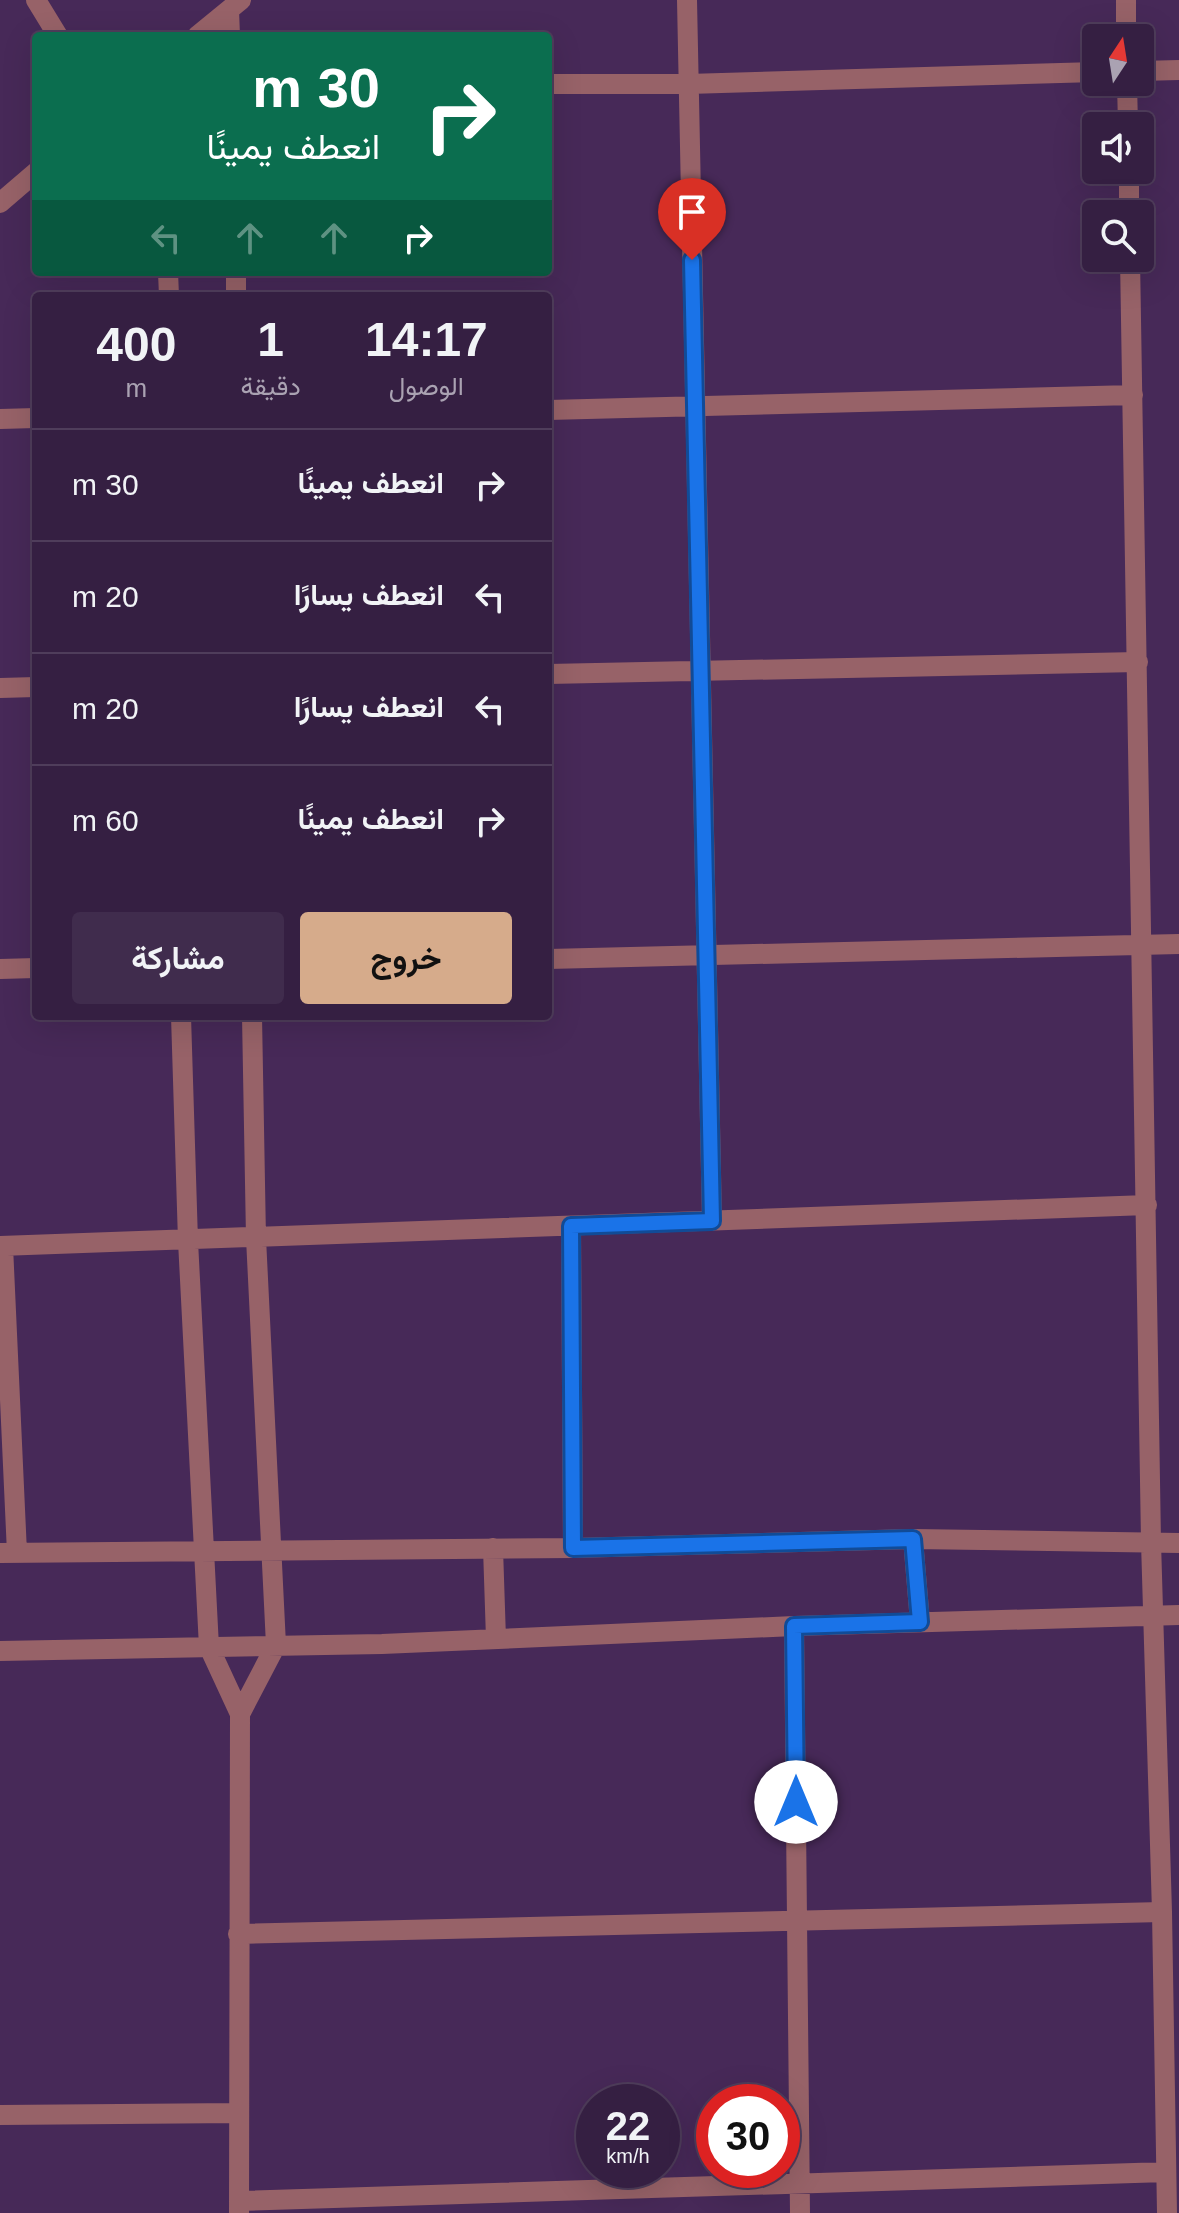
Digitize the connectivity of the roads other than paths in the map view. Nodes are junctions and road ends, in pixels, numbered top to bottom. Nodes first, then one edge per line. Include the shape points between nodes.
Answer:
1 (36, 0) edge
2 (687, 0) edge
3 (1126, 0) edge
4 (235, 5) edge
5 (1126, 24) edge
6 (56, 32) edge
7 (202, 32) edge
8 (231, 32) edge
9 (1179, 70) edge
10 (1154, 71) edge
11 (1082, 72) edge
12 (552, 84) edge
13 (688, 84) junction
14 (32, 175) edge
15 (0, 203) edge
16 (1130, 272) edge
17 (1133, 395) junction
18 (695, 407) junction
19 (552, 410) edge
20 (32, 418) edge
21 (0, 419) edge
22 (1138, 662) junction
23 (700, 670) junction
24 (552, 674) edge
25 (32, 687) edge
26 (0, 688) edge
27 (1179, 944) edge
28 (1142, 945) junction
29 (707, 956) junction
30 (552, 959) edge
31 (32, 968) edge
32 (0, 969) edge
33 (181, 1020) edge
34 (252, 1020) edge
35 (1147, 1205) junction
36 (712, 1221) junction
37 (571, 1226) junction
38 (256, 1238) junction
39 (188, 1241) junction
40 (2, 1246) edge
41 (913, 1539) junction
42 (1151, 1542) junction
43 (1179, 1543) edge
44 (493, 1548) junction
45 (573, 1548) junction
46 (273, 1549) junction
47 (204, 1551) junction
48 (8, 1553) edge
49 (1179, 1615) edge
50 (1154, 1616) junction
51 (920, 1622) junction
52 (794, 1626) junction
53 (496, 1639) junction
54 (276, 1645) junction
55 (209, 1647) junction
56 (0, 1651) edge
57 (240, 1714) junction
58 (1162, 1912) junction
59 (797, 1919) junction
60 (238, 1934) junction
61 (799, 2084) edge
62 (238, 2113) junction
63 (0, 2115) edge
64 (1166, 2172) junction
65 (800, 2185) edge
66 (724, 2188) edge
67 (800, 2188) edge
68 (239, 2207) edge
69 (800, 2213) edge
70 (1167, 2213) edge

1 - 6 street
2 - 13 street
3 - 5 street
4 - 7 street
4 - 8 street
9 - 10 street
11 - 13 street
12 - 13 street
13 - 18 street
14 - 15 street
16 - 17 street
17 - 18 street
17 - 22 street
18 - 19 street
18 - 23 street
20 - 21 street
22 - 23 street
22 - 28 street
23 - 24 street
23 - 29 street
25 - 26 street
27 - 28 street
28 - 29 street
28 - 35 street
29 - 30 street
29 - 36 street
31 - 32 street
33 - 39 street
34 - 38 street
35 - 36 street
35 - 42 street
36 - 37 street
37 - 38 street
37 - 45 street
38 - 39 street
38 - 46 street
39 - 40 street
39 - 47 street
40 - 48 street
41 - 42 street
41 - 45 street
41 - 51 street
42 - 43 street
42 - 50 street
44 - 45 street
44 - 46 street
44 - 53 street
46 - 47 street
46 - 54 street
47 - 48 street
47 - 55 street
49 - 50 street
50 - 51 street
50 - 58 street
51 - 52 street
52 - 53 street
52 - 59 street
53 - 54 street
54 - 55 street
54 - 57 street
55 - 56 street
55 - 57 street
57 - 60 street
58 - 59 street
58 - 64 street
59 - 60 street
59 - 61 street
60 - 62 street
62 - 63 street
62 - 68 street
64 - 65 street
64 - 70 street
66 - 68 street
67 - 69 street

